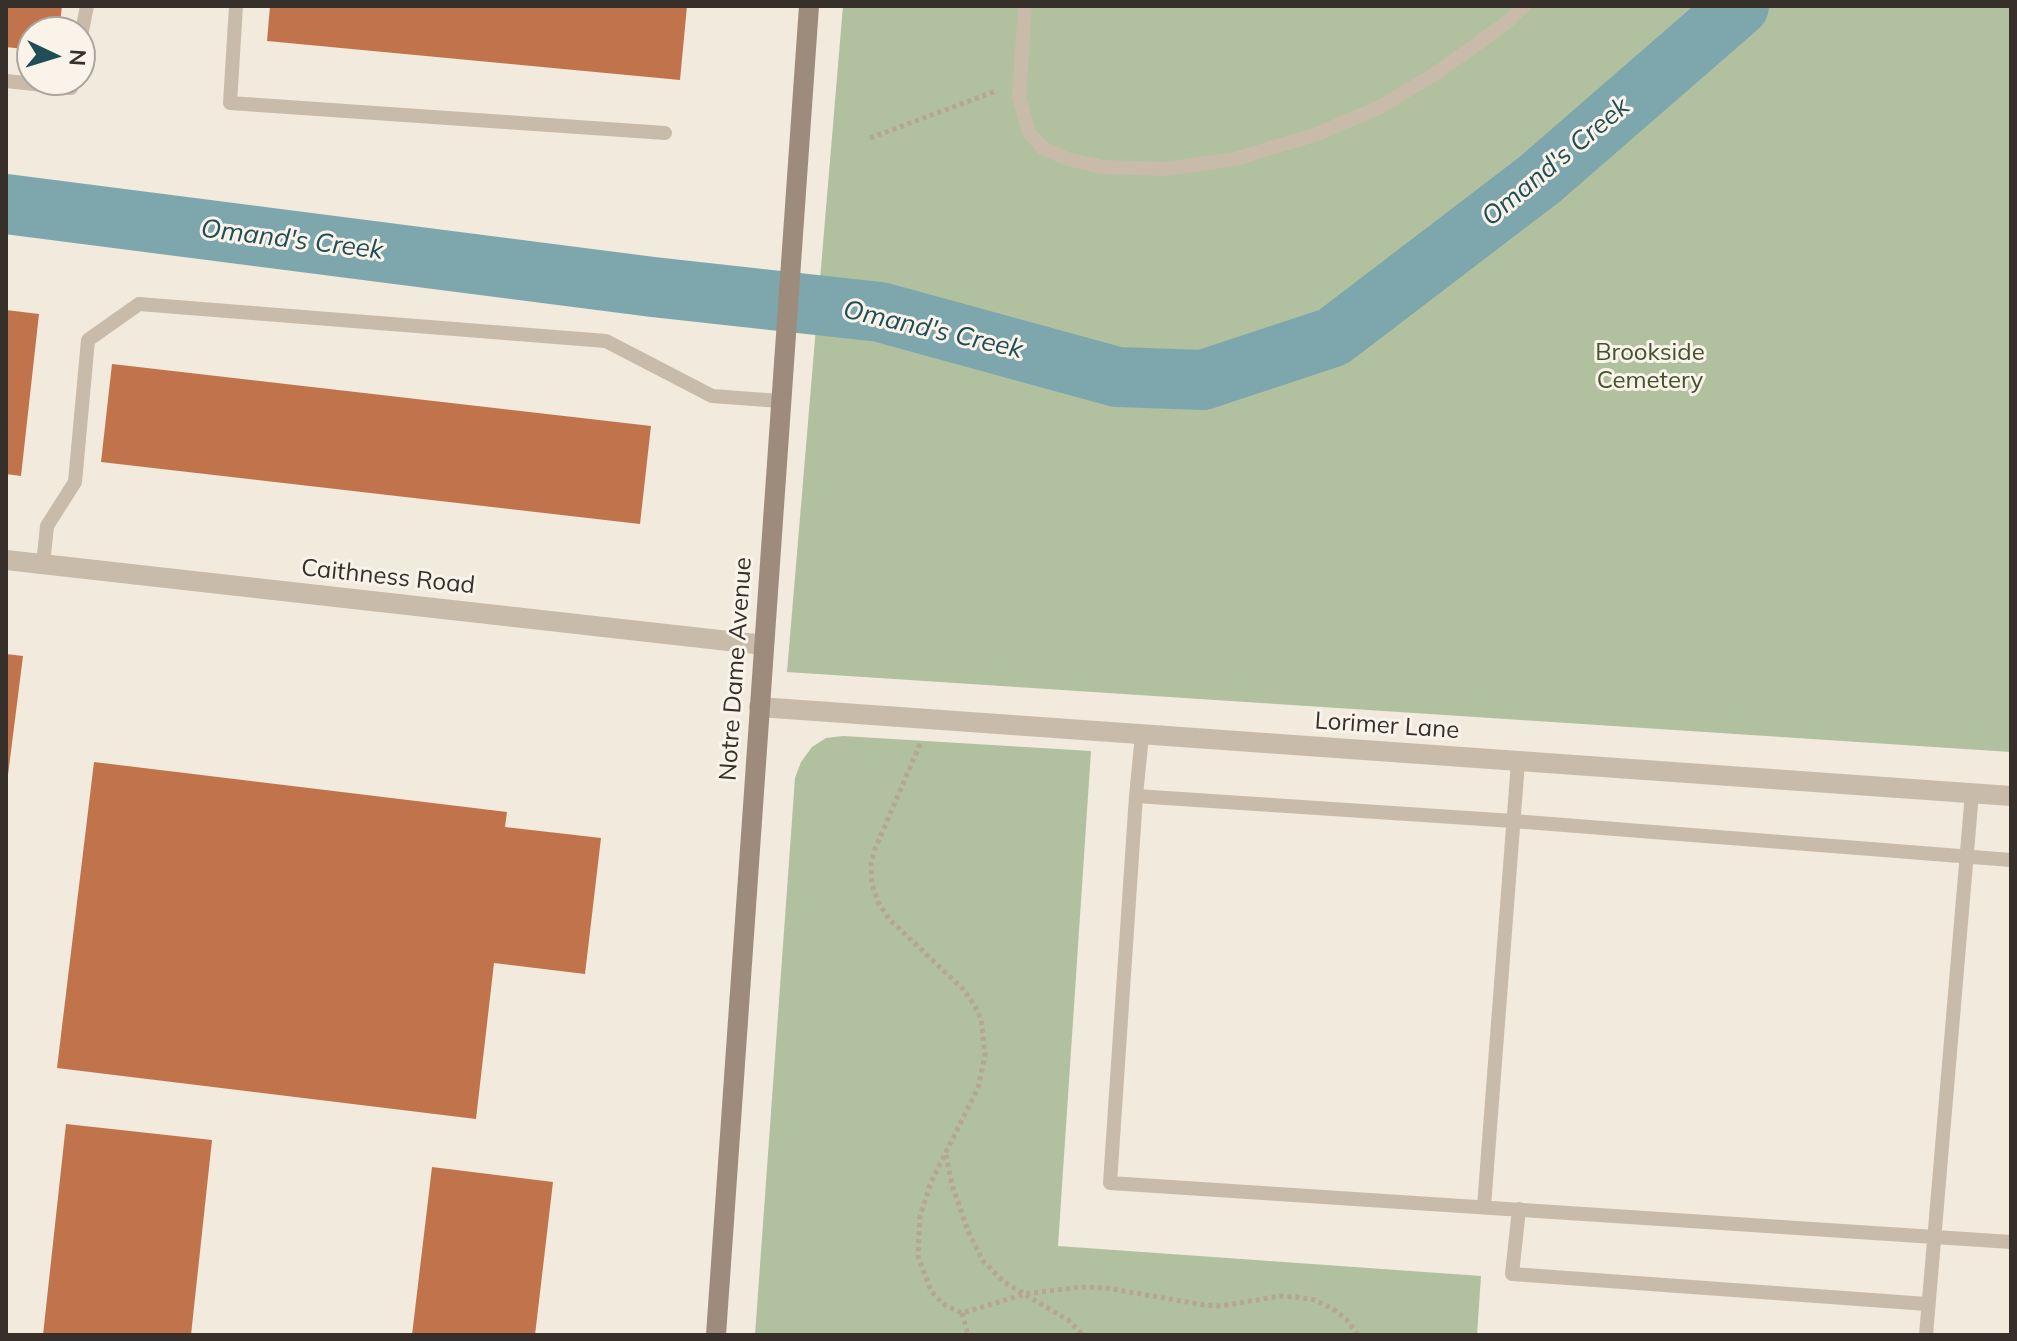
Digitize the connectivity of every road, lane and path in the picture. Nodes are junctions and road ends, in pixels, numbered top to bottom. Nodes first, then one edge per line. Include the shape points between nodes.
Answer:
1 (236, 6) edge
2 (809, 6) edge
3 (1025, 6) edge
4 (1524, 6) edge
5 (1020, 82) junction
6 (665, 133) dead end
7 (870, 138) dead end
8 (780, 401) junction
9 (6, 560) edge
10 (43, 564) junction
11 (764, 645) junction
12 (759, 707) junction
13 (928, 720) junction
14 (1142, 735) junction
15 (1518, 762) junction
16 (1972, 793) junction
17 (1136, 796) junction
18 (2011, 796) edge
19 (1513, 821) junction
20 (1966, 857) junction
21 (2011, 860) edge
22 (946, 1155) junction
23 (1484, 1206) junction
24 (1519, 1209) junction
25 (1933, 1237) junction
26 (2011, 1242) edge
27 (1025, 1294) junction
28 (1927, 1304) junction
29 (962, 1313) junction
30 (716, 1335) edge
31 (968, 1335) edge
32 (1083, 1335) edge
33 (1358, 1335) edge
34 (1926, 1335) edge

1 - 6 lane via 230,103
2 - 8 street, Notre Dame Avenue
3 - 5 lane
4 - 5 lane via 1438,72 1380,107 1317,134 1221,161 1165,169 1103,167 1067,159 1043,148 1029,133
5 - 7 path
8 - 10 lane via 712,396 606,341 139,304 88,340 75,482 47,526
8 - 11 street, Notre Dame Avenue
9 - 10 street, Caithness Road
10 - 11 street, Caithness Road
11 - 12 street, Notre Dame Avenue
12 - 13 street, Lorimer Lane
12 - 30 street, Notre Dame Avenue
13 - 14 street, Lorimer Lane
13 - 22 path via 871,864 872,885 889,919 963,989 981,1019 982,1073
14 - 15 street, Lorimer Lane
14 - 17 lane
15 - 16 street, Lorimer Lane
15 - 19 lane
16 - 18 street, Lorimer Lane
16 - 20 lane
17 - 19 lane
17 - 23 lane via 1110,1183
19 - 20 lane
19 - 23 lane
20 - 21 lane
20 - 25 lane
22 - 27 path via 975,1249 992,1272
22 - 29 path via 920,1216 918,1256 931,1291
23 - 24 lane
24 - 25 lane
24 - 28 lane via 1512,1274
25 - 26 lane
25 - 28 lane
27 - 29 path
27 - 32 path
27 - 33 path via 1107,1288 1221,1306 1296,1297 1333,1309
28 - 34 lane
29 - 31 path

